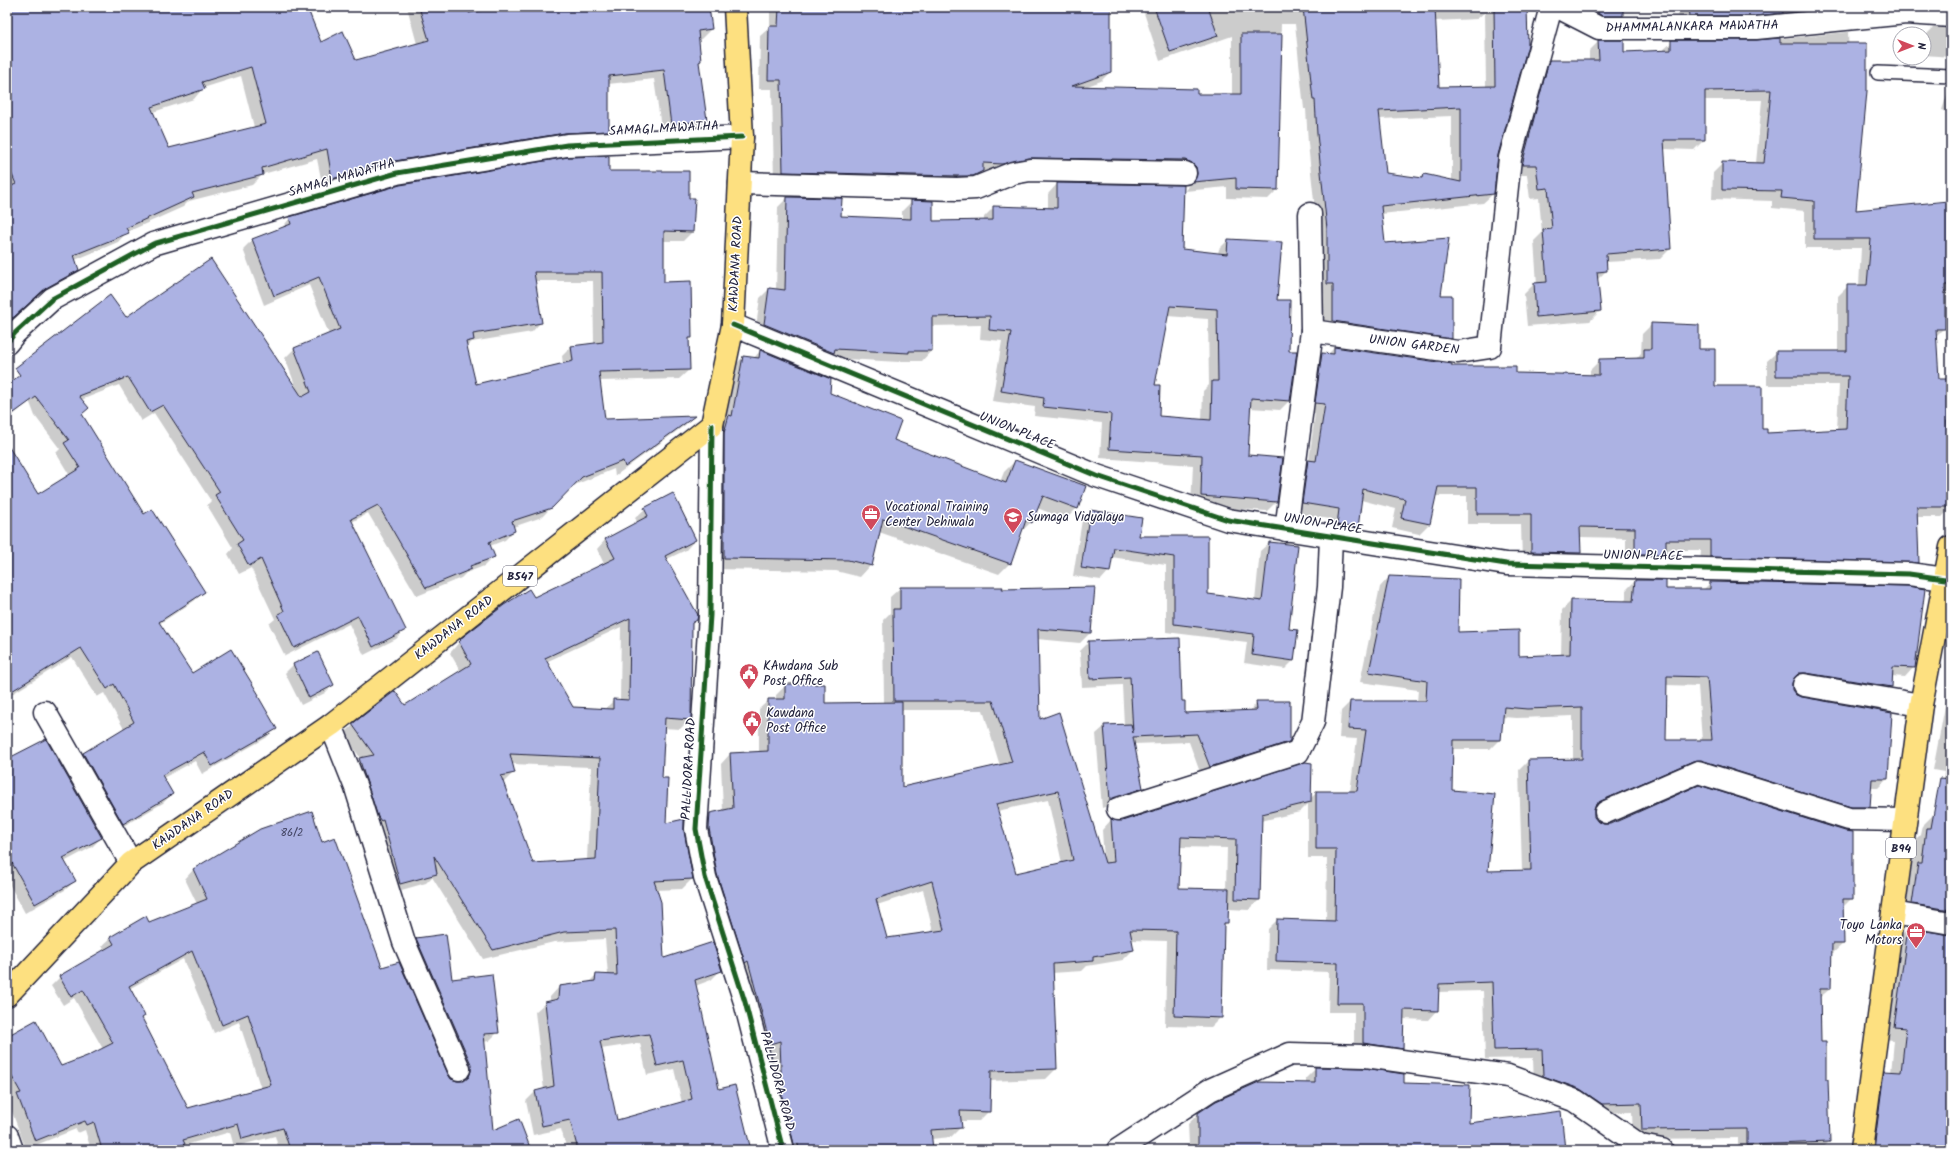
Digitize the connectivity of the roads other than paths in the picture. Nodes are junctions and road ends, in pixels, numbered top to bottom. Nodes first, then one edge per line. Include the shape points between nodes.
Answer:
1 (735, 7) edge
2 (1551, 7) edge
3 (1558, 7) edge
4 (1906, 10) edge
5 (1951, 16) edge
6 (1878, 73) dead end
7 (1951, 76) edge
8 (742, 137) junction
9 (1185, 173) dead end
10 (740, 183) junction
11 (1310, 214) dead end
12 (733, 325) junction
13 (1312, 331) junction
14 (7, 343) edge
15 (712, 425) junction
16 (1286, 530) junction
17 (1331, 537) junction
18 (1950, 554) edge
19 (1945, 579) junction
20 (1804, 685) dead end
21 (1921, 705) junction
22 (45, 712) dead end
23 (331, 725) junction
24 (1118, 809) dead end
25 (1606, 812) dead end
26 (1905, 820) junction
27 (132, 863) junction
28 (1893, 913) junction
29 (1951, 923) edge
30 (7, 995) edge
31 (459, 1069) dead end
32 (7, 1136) edge
33 (12, 1150) edge
34 (783, 1150) edge
35 (1118, 1150) edge
36 (1662, 1150) edge
37 (1861, 1150) edge

1 - 8 main road, KAWDANA ROAD
2 - 13 street, UNION GARDEN via 1510,158 1490,347 1458,352
3 - 4 street, DHAMMALANKARA MAWATHA via 1599,28 1756,28
4 - 5 street, DHAMMALANKARA MAWATHA
6 - 7 lane
8 - 10 main road, KAWDANA ROAD
8 - 14 street, SAMAGI MAWATHA via 566,145 397,173 153,244 52,299 14,333
9 - 10 street via 1030,170 1013,173 976,188 957,189
10 - 12 main road, KAWDANA ROAD
11 - 13 street
12 - 15 main road, KAWDANA ROAD
12 - 16 street, UNION PLACE via 1097,476 1228,520
13 - 16 street
15 - 23 main road, KAWDANA ROAD / B547
15 - 34 street, PALLIDORA ROAD via 710,615 696,829 705,877 745,1002
16 - 17 street, UNION PLACE
17 - 19 street, UNION PLACE via 1506,564 1909,574
17 - 24 street via 1329,587 1313,722 1298,752
18 - 19 main road, B94
19 - 21 main road, B94
20 - 21 street
21 - 26 main road, B94
22 - 27 street
23 - 27 main road, KAWDANA ROAD / B547
23 - 31 street via 356,788 404,942
25 - 26 street via 1698,772 1849,819
26 - 28 main road, B94
27 - 30 main road, KAWDANA ROAD / B547
28 - 29 street
28 - 37 main road, B94
32 - 33 street
35 - 36 street via 1210,1090 1290,1054 1366,1056 1508,1076 1576,1101 1641,1146

